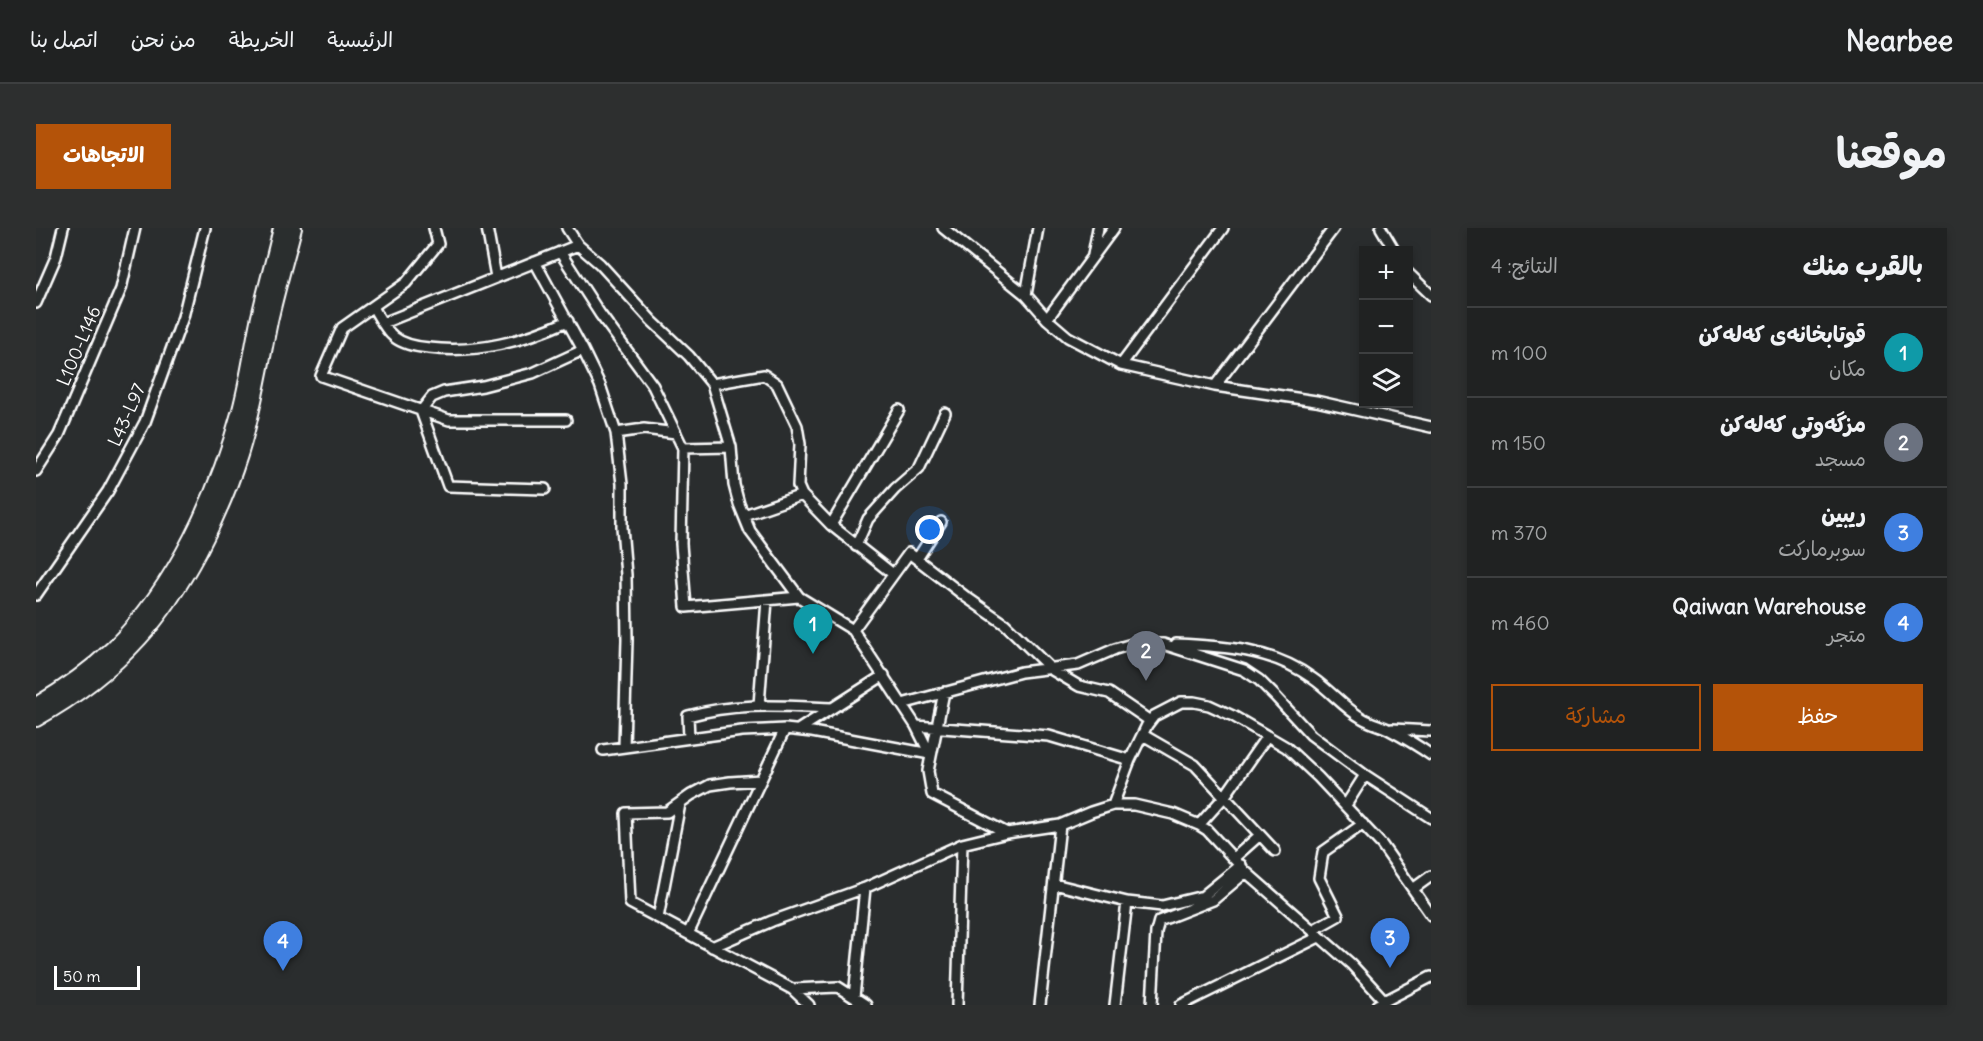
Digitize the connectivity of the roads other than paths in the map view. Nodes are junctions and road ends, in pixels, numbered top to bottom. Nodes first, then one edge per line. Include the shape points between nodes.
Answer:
1 (63, 228) edge
2 (135, 228) edge
3 (205, 228) edge
4 (282, 228) edge
5 (294, 228) edge
6 (434, 228) edge
7 (487, 228) edge
8 (567, 228) edge
9 (943, 228) edge
10 (1038, 228) edge
11 (1098, 228) edge
12 (1114, 228) edge
13 (1223, 228) edge
14 (1334, 228) edge
15 (1381, 228) edge
16 (951, 232) edge
17 (578, 244) junction
18 (1392, 246) edge
19 (560, 252) junction
20 (1092, 258) junction
21 (535, 262) junction
22 (496, 277) junction
23 (1413, 278) edge
24 (1431, 295) edge
25 (1026, 296) junction
26 (36, 303) edge
27 (373, 307) junction
28 (1047, 319) junction
29 (568, 321) junction
30 (383, 323) junction
31 (583, 350) junction
32 (1121, 365) junction
33 (712, 384) junction
34 (1215, 386) junction
35 (899, 410) dead end
36 (421, 411) junction
37 (945, 413) dead end
38 (566, 420) dead end
39 (1431, 427) edge
40 (616, 433) junction
41 (676, 433) junction
42 (731, 447) junction
43 (683, 448) junction
44 (36, 471) edge
45 (545, 489) dead end
46 (802, 495) junction
47 (744, 515) junction
48 (941, 522) dead end
49 (831, 525) junction
50 (856, 546) junction
51 (917, 559) junction
52 (893, 574) junction
53 (36, 595) edge
54 (799, 597) junction
55 (767, 600) junction
56 (854, 630) junction
57 (1163, 644) junction
58 (1052, 670) junction
59 (884, 675) junction
60 (944, 692) junction
61 (902, 704) junction
62 (36, 705) edge
63 (759, 705) junction
64 (832, 708) junction
65 (36, 719) edge
66 (1150, 721) junction
67 (916, 726) junction
68 (936, 728) junction
69 (1385, 728) junction
70 (785, 729) junction
71 (798, 730) junction
72 (1431, 731) edge
73 (1143, 735) junction
74 (1267, 736) junction
75 (689, 738) junction
76 (624, 747) junction
77 (603, 750) dead end
78 (930, 754) junction
79 (1431, 755) edge
80 (1130, 760) junction
81 (1365, 775) junction
82 (761, 780) junction
83 (1226, 796) junction
84 (680, 804) junction
85 (1346, 804) junction
86 (1113, 805) junction
87 (1431, 818) edge
88 (1363, 824) junction
89 (1060, 825) junction
90 (1199, 825) junction
91 (1007, 833) junction
92 (1260, 835) junction
93 (962, 844) junction
94 (1275, 851) dead end
95 (1240, 865) junction
96 (1431, 876) edge
97 (1054, 884) junction
98 (865, 888) junction
99 (1413, 889) junction
100 (1127, 902) junction
101 (1431, 915) edge
102 (658, 918) junction
103 (1316, 933) junction
104 (688, 934) junction
105 (712, 947) junction
106 (1431, 977) edge
107 (792, 989) junction
108 (854, 997) junction
109 (1381, 1003) edge
110 (809, 1005) edge
111 (866, 1005) edge
112 (957, 1005) edge
113 (1040, 1005) edge
114 (1115, 1005) edge
115 (1152, 1005) edge
116 (1181, 1005) edge

1 - 26 street
2 - 44 street, L100-L146 via 121,289 59,435
3 - 53 street, L43-L97 via 183,317 145,422 108,491
4 - 62 street via 240,410 224,461 195,528 162,586 127,634 91,667
5 - 65 street via 241,454 208,533 179,585 140,638 98,677
6 - 27 street via 438,244 406,283
7 - 22 street
8 - 17 street
9 - 16 street
10 - 25 street
11 - 20 street
12 - 20 street
13 - 32 street
14 - 34 street
15 - 18 street
16 - 25 street
17 - 19 street
17 - 33 street
19 - 21 street
19 - 41 street via 653,386
20 - 28 street
21 - 22 street
21 - 29 street
22 - 30 street
23 - 24 street
25 - 28 street
27 - 30 street
27 - 36 street via 342,328 321,376
28 - 32 street via 1068,337
29 - 30 street via 524,339 460,351 403,342
29 - 31 street
31 - 36 street via 533,373 444,392 432,397
31 - 40 street
32 - 34 street
33 - 42 street
33 - 46 street via 764,375 777,384 797,426 798,486
34 - 39 street via 1316,401
35 - 49 street
36 - 38 street via 464,421
36 - 45 street via 448,486
37 - 50 street via 919,468 868,519
40 - 41 street via 644,429
40 - 76 street via 626,575
41 - 43 street
42 - 43 street
42 - 47 street via 734,485
43 - 55 street via 681,544 686,607
46 - 47 street
46 - 49 street
47 - 54 street via 756,539
48 - 51 street
49 - 50 street
50 - 52 street
51 - 52 street via 909,553
51 - 58 street via 1005,624
52 - 56 street
54 - 55 street
54 - 56 street
55 - 63 street
56 - 59 street
57 - 58 street via 1132,644 1078,665
57 - 69 street via 1221,646 1292,665 1362,718
57 - 81 street via 1244,670 1259,680 1311,735
58 - 60 street via 1021,672
58 - 66 street via 1079,686 1109,693
59 - 61 street
59 - 64 street
60 - 61 street
60 - 68 street
61 - 67 street
63 - 64 street
63 - 75 street via 716,708 688,716
64 - 71 street
66 - 73 street
66 - 74 street via 1169,707 1194,702 1233,716
67 - 68 street
67 - 78 street
68 - 78 street
68 - 80 street via 1049,736
69 - 72 street
69 - 79 street
70 - 71 street
70 - 75 street
70 - 82 street
71 - 78 street
73 - 80 street
73 - 83 street via 1195,765
74 - 83 street
74 - 85 street via 1286,747
75 - 76 street
76 - 77 street
78 - 91 street via 932,794
80 - 86 street
81 - 85 street
81 - 87 street
82 - 84 street via 710,785
82 - 104 street
83 - 90 street
83 - 92 street
84 - 102 street
84 - 102 street via 667,812 626,813 630,903
85 - 88 street
86 - 89 street
86 - 90 street via 1134,805 1173,814
88 - 99 street
88 - 103 street via 1323,852 1319,878 1338,916
89 - 91 street
89 - 97 street
90 - 95 street
91 - 93 street
92 - 94 street
92 - 95 street
93 - 98 street
93 - 112 street
95 - 100 street via 1203,896 1162,906
95 - 103 street
95 - 115 street via 1213,900 1159,921
96 - 99 street
97 - 100 street
97 - 113 street
98 - 105 street
98 - 108 street
99 - 101 street
100 - 114 street
102 - 104 street
103 - 109 street via 1351,964
103 - 116 street
104 - 105 street
105 - 107 street
106 - 109 street
107 - 108 street via 838,987
107 - 110 street
108 - 111 street

